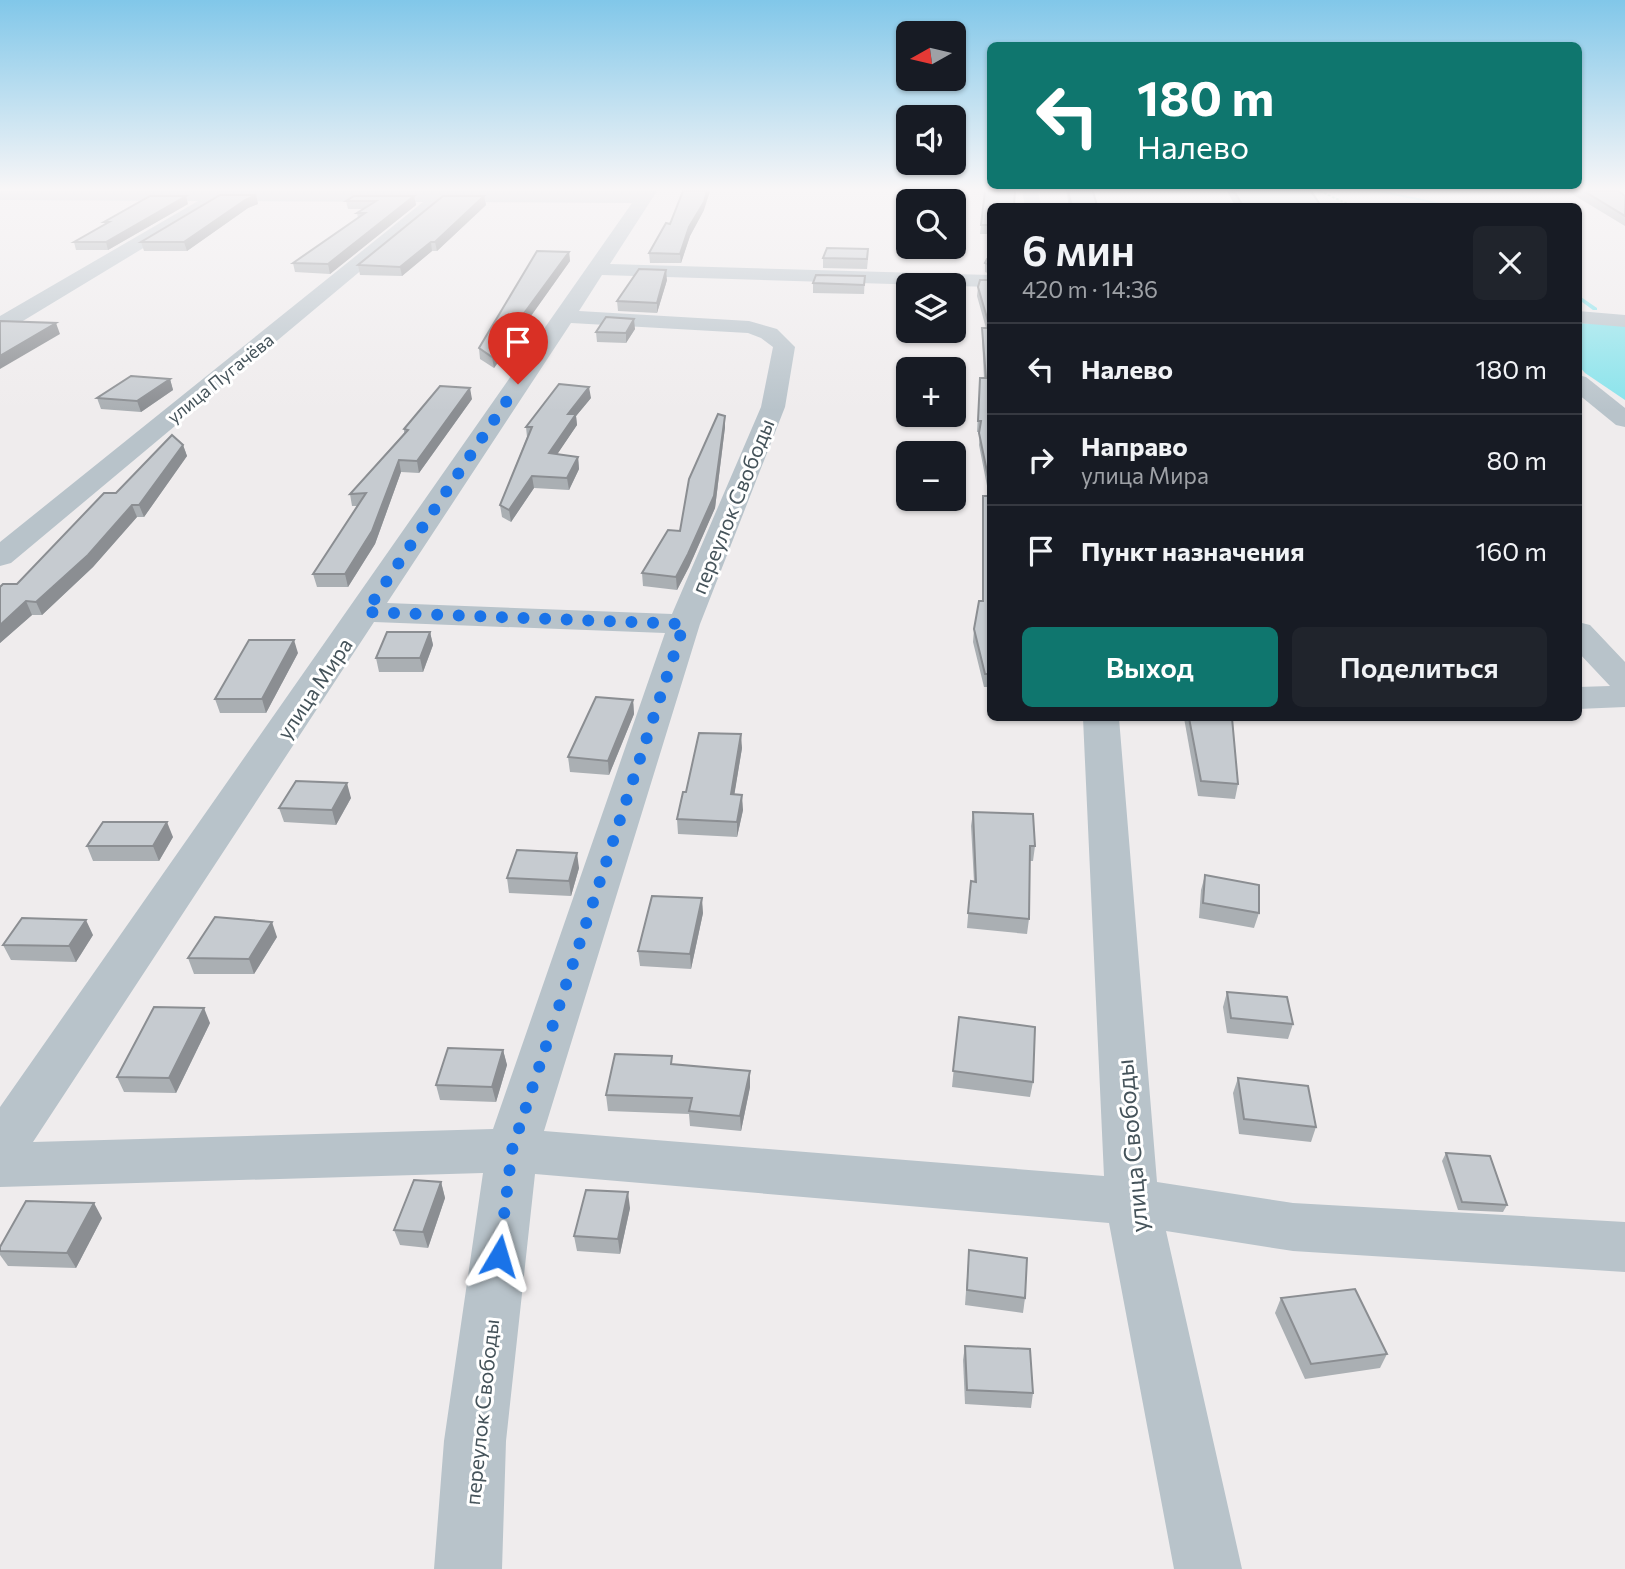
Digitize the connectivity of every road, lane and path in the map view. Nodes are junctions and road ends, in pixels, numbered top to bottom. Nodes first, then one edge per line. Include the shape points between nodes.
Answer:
1 (103, 264) edge
2 (357, 264) edge
3 (598, 264) edge
4 (595, 269) junction
5 (987, 281) edge
6 (564, 316) junction
7 (1582, 317) edge
8 (1625, 321) edge
9 (0, 325) edge
10 (1582, 385) edge
11 (1625, 420) edge
12 (0, 557) edge
13 (366, 612) junction
14 (684, 624) junction
15 (1582, 636) edge
16 (1625, 682) edge
17 (1625, 696) edge
18 (1582, 698) edge
19 (1101, 721) edge
20 (0, 1149) edge
21 (512, 1150) junction
22 (0, 1165) edge
23 (1132, 1202) junction
24 (1625, 1247) edge
25 (468, 1569) edge
26 (1208, 1569) edge

1 - 9 street
2 - 12 street, улица Пугачёва
3 - 4 street, улица Мира
4 - 5 street
4 - 6 street, улица Мира
6 - 13 street, улица Мира
6 - 14 street, переулок Свободы via 749,327 767,331 784,347 773,407
7 - 8 street
10 - 11 street
13 - 14 street
13 - 20 street, улица Мира
14 - 21 street, переулок Свободы
15 - 16 street
17 - 18 street
19 - 23 street, улица Свободы
21 - 22 street
21 - 23 street
21 - 25 street, переулок Свободы via 475,1441
23 - 24 street via 1293,1227
23 - 26 street, улица Свободы

